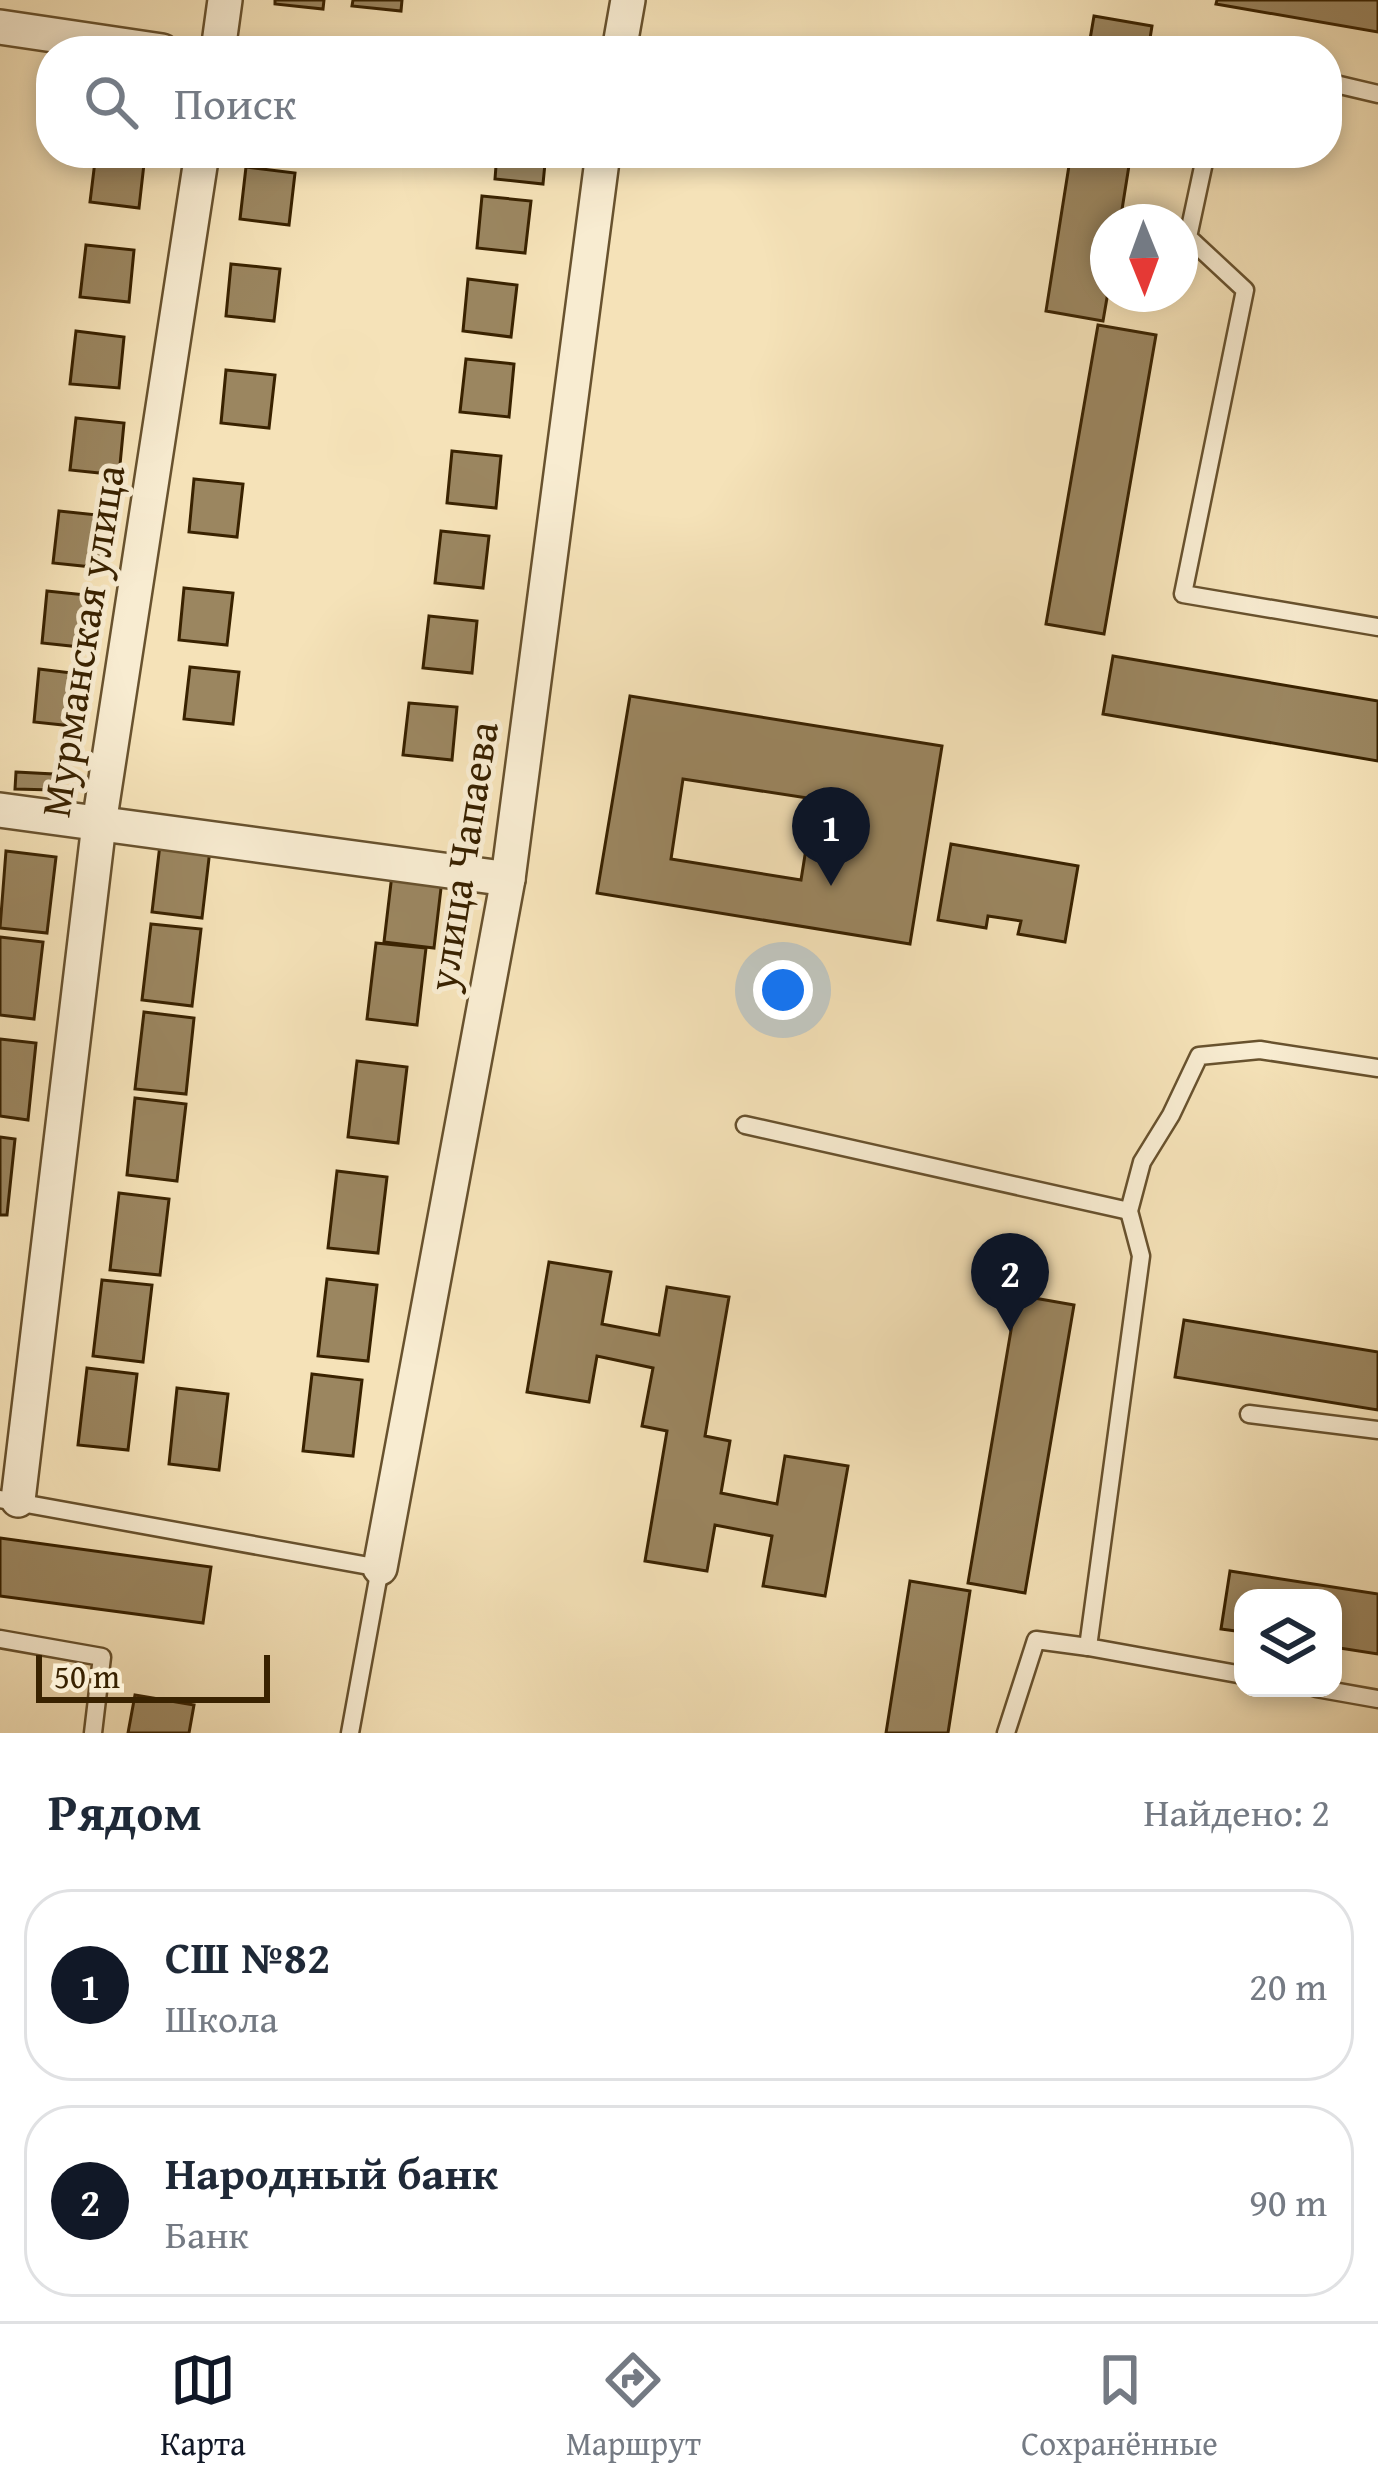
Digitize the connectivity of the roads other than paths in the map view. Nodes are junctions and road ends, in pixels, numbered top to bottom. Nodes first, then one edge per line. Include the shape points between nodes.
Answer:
1 (225, 0) edge
2 (628, 0) edge
3 (0, 26) edge
4 (65, 36) edge
5 (220, 36) edge
6 (622, 36) edge
7 (1342, 86) edge
8 (1378, 94) edge
9 (200, 168) edge
10 (601, 168) edge
11 (1203, 168) edge
12 (1378, 627) edge
13 (0, 810) edge
14 (99, 824) junction
15 (508, 879) junction
16 (1378, 1068) edge
17 (745, 1125) dead end
18 (1129, 1211) junction
19 (1250, 1414) dead end
20 (1378, 1430) edge
21 (9, 1500) edge
22 (380, 1568) junction
23 (0, 1639) edge
24 (1088, 1646) junction
25 (1234, 1673) edge
26 (1342, 1693) edge
27 (1378, 1699) edge
28 (93, 1733) edge
29 (350, 1733) edge
30 (1006, 1733) edge

1 - 5 street
2 - 6 street
3 - 4 street
7 - 8 lane
9 - 14 street, Мурманская улица
10 - 15 street, улица Чапаева
11 - 12 lane via 1189,237 1245,290 1183,594
13 - 14 street
14 - 15 street
14 - 21 street, Мурманская улица
15 - 22 street, улица Чапаева
16 - 18 lane via 1260,1050 1199,1056 1142,1162
17 - 18 lane
18 - 24 lane via 1141,1256
19 - 20 lane
21 - 22 lane
22 - 29 lane
23 - 28 lane via 102,1658
24 - 25 lane
24 - 30 lane via 1036,1640
26 - 27 lane

